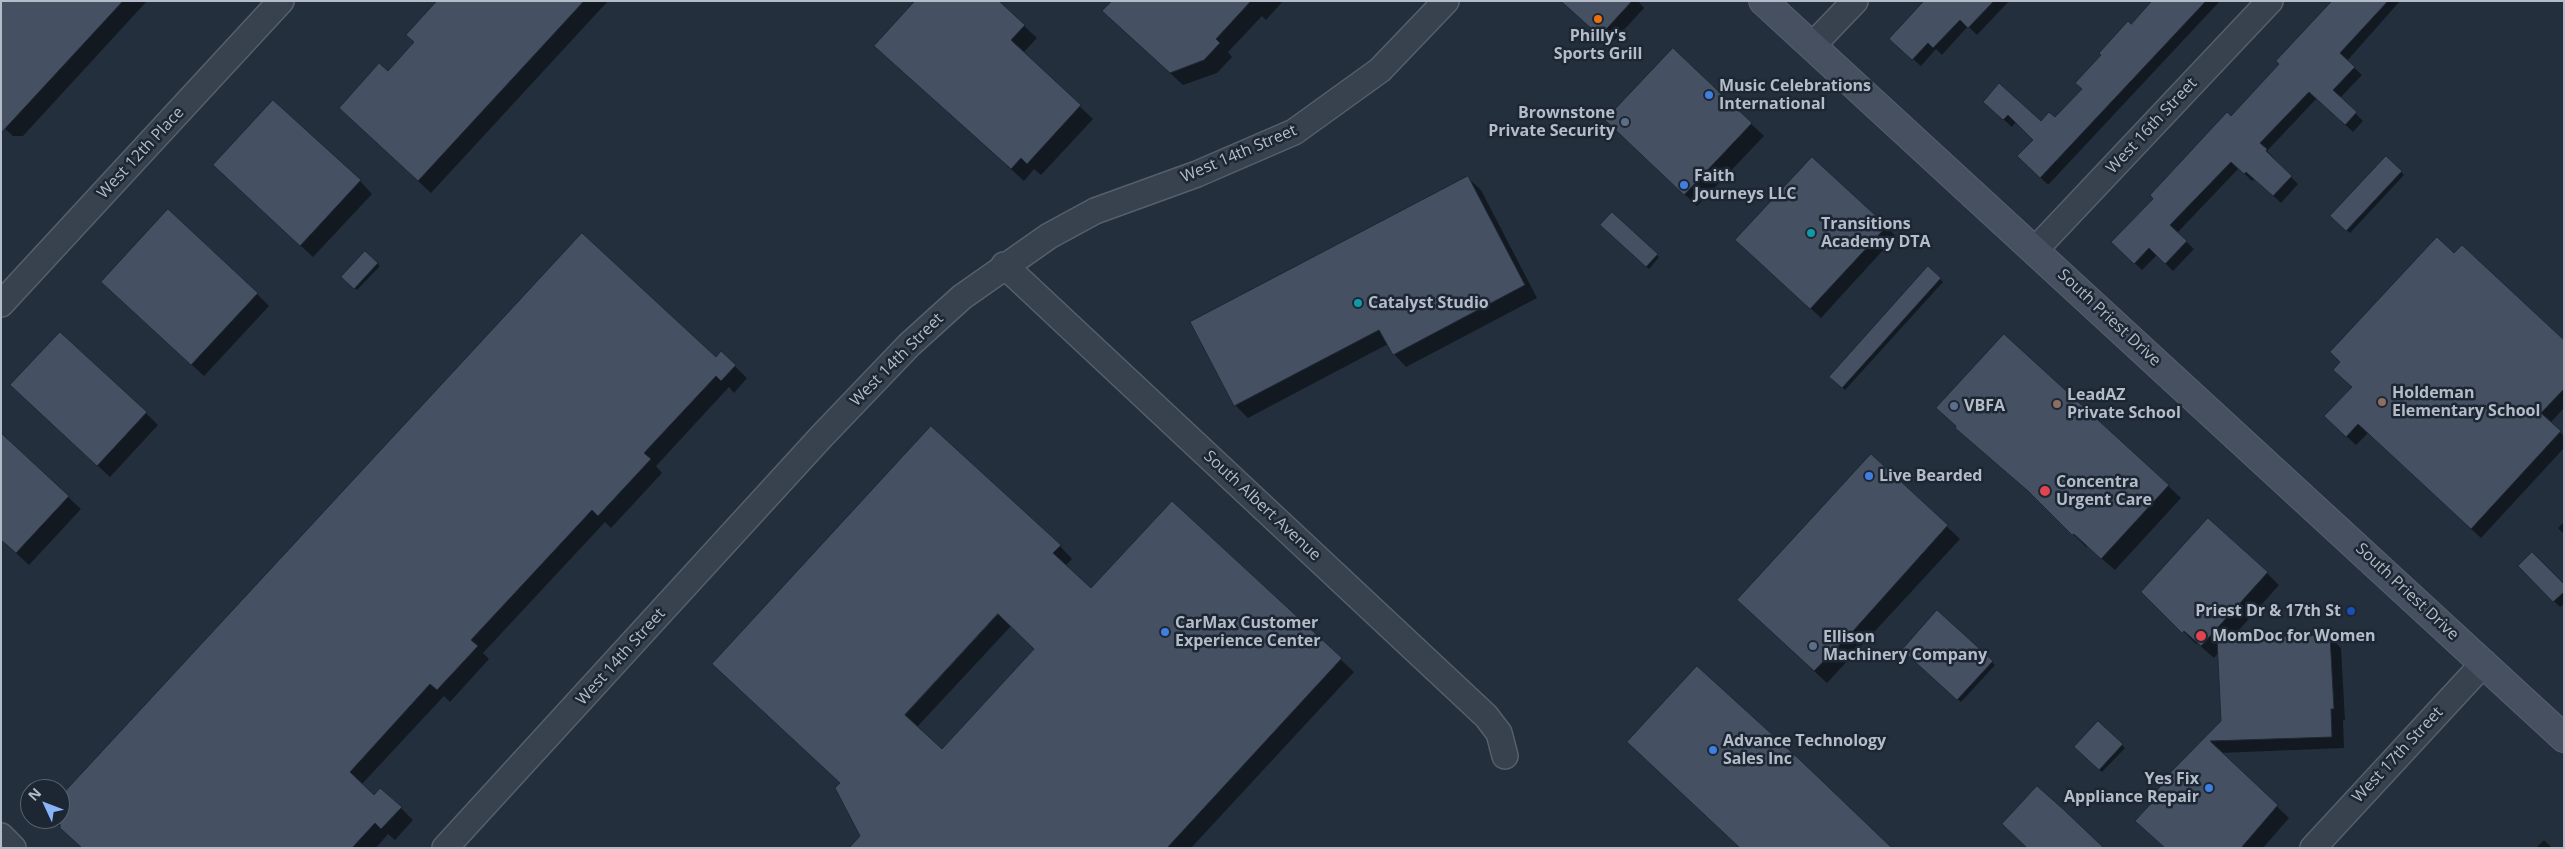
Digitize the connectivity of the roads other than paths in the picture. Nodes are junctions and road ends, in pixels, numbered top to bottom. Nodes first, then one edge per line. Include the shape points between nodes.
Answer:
1 (281, 1) edge
2 (1446, 1) edge
3 (1764, 1) edge
4 (1854, 1) edge
5 (2270, 1) edge
6 (1812, 46) junction
7 (2035, 250) junction
8 (1004, 266) junction
9 (1, 304) edge
10 (2484, 663) junction
11 (2564, 738) edge
12 (1505, 756) dead end
13 (1, 836) edge
14 (13, 848) edge
15 (444, 848) edge
16 (2313, 848) edge

1 - 9 street, West 12th Place
2 - 8 street, West 14th Street via 1380,70 1294,132 1197,174 1095,211
3 - 6 main road, South Priest Drive
4 - 6 street
5 - 7 street, West 16th Street
6 - 7 main road, South Priest Drive
7 - 10 main road, South Priest Drive
8 - 12 street, South Albert Avenue via 1486,716 1499,733
8 - 15 street, West 14th Street via 962,297 902,352
10 - 11 main road, South Priest Drive
10 - 16 street, West 17th Street
13 - 14 street

